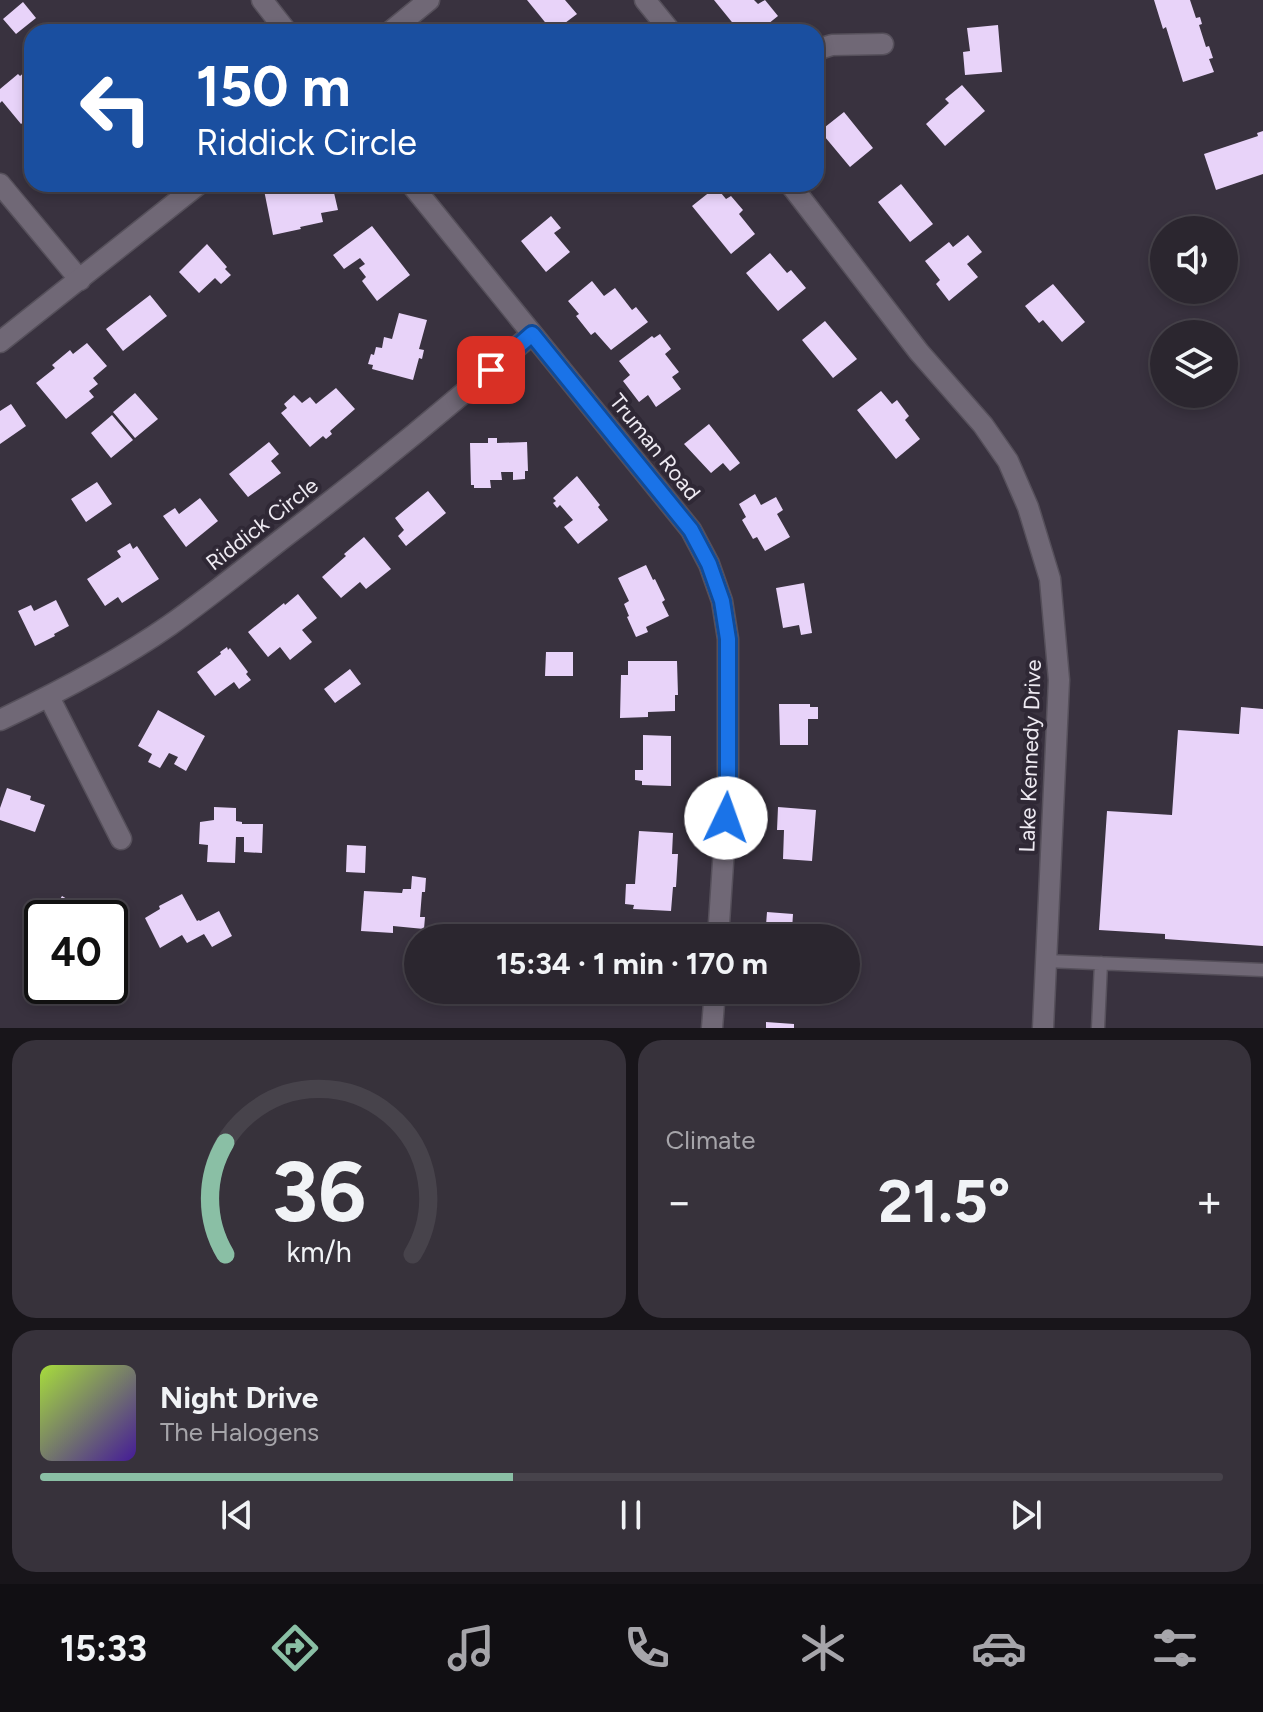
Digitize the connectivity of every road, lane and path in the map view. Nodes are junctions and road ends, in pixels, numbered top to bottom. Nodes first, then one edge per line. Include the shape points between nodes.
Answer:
1 (262, 0) edge
2 (429, 0) edge
3 (645, 0) edge
4 (281, 24) edge
5 (400, 24) edge
6 (664, 24) edge
7 (883, 44) dead end
8 (824, 48) edge
9 (0, 184) edge
10 (189, 192) edge
11 (417, 192) edge
12 (796, 192) edge
13 (80, 280) junction
14 (532, 334) junction
15 (0, 342) edge
16 (49, 697) junction
17 (0, 720) edge
18 (121, 839) dead end
19 (719, 924) edge
20 (1046, 961) junction
21 (1101, 963) junction
22 (1263, 970) edge
23 (714, 1004) edge
24 (712, 1028) edge
25 (1043, 1028) edge
26 (1098, 1028) edge

1 - 4 street
2 - 5 street
3 - 6 street
7 - 8 street
9 - 13 street
10 - 13 street
11 - 14 street, Truman Road
12 - 20 street, Lake Kennedy Drive via 919,352 983,425 1008,461 1028,507 1050,579 1059,680
13 - 15 street
14 - 16 street, Riddick Circle via 439,415 171,624
14 - 19 street, Truman Road via 691,530 722,601 728,639 728,788
16 - 17 street, Riddick Circle
16 - 18 street
20 - 21 lane
20 - 25 street, Lake Kennedy Drive
21 - 22 lane
21 - 26 lane
23 - 24 street

